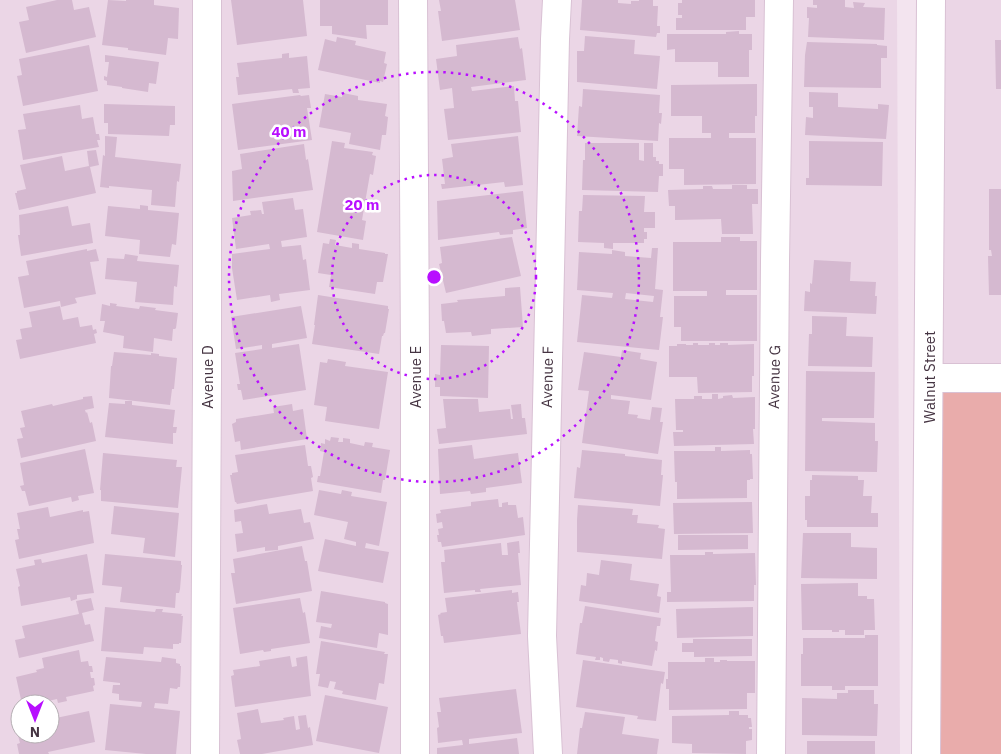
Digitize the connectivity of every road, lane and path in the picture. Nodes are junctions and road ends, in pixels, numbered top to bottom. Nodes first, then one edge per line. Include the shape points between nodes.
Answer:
1 (207, 0) edge
2 (413, 0) edge
3 (557, 0) edge
4 (779, 0) edge
5 (931, 0) edge
6 (929, 378) junction
7 (1001, 378) edge
8 (205, 754) edge
9 (415, 754) edge
10 (548, 754) edge
11 (771, 754) edge
12 (926, 754) edge

1 - 8 street, Avenue D
2 - 9 street, Avenue E
3 - 10 street, Avenue F via 542,636
4 - 11 street, Avenue G
5 - 6 street, Walnut Street
6 - 7 street
6 - 12 street, Walnut Street

